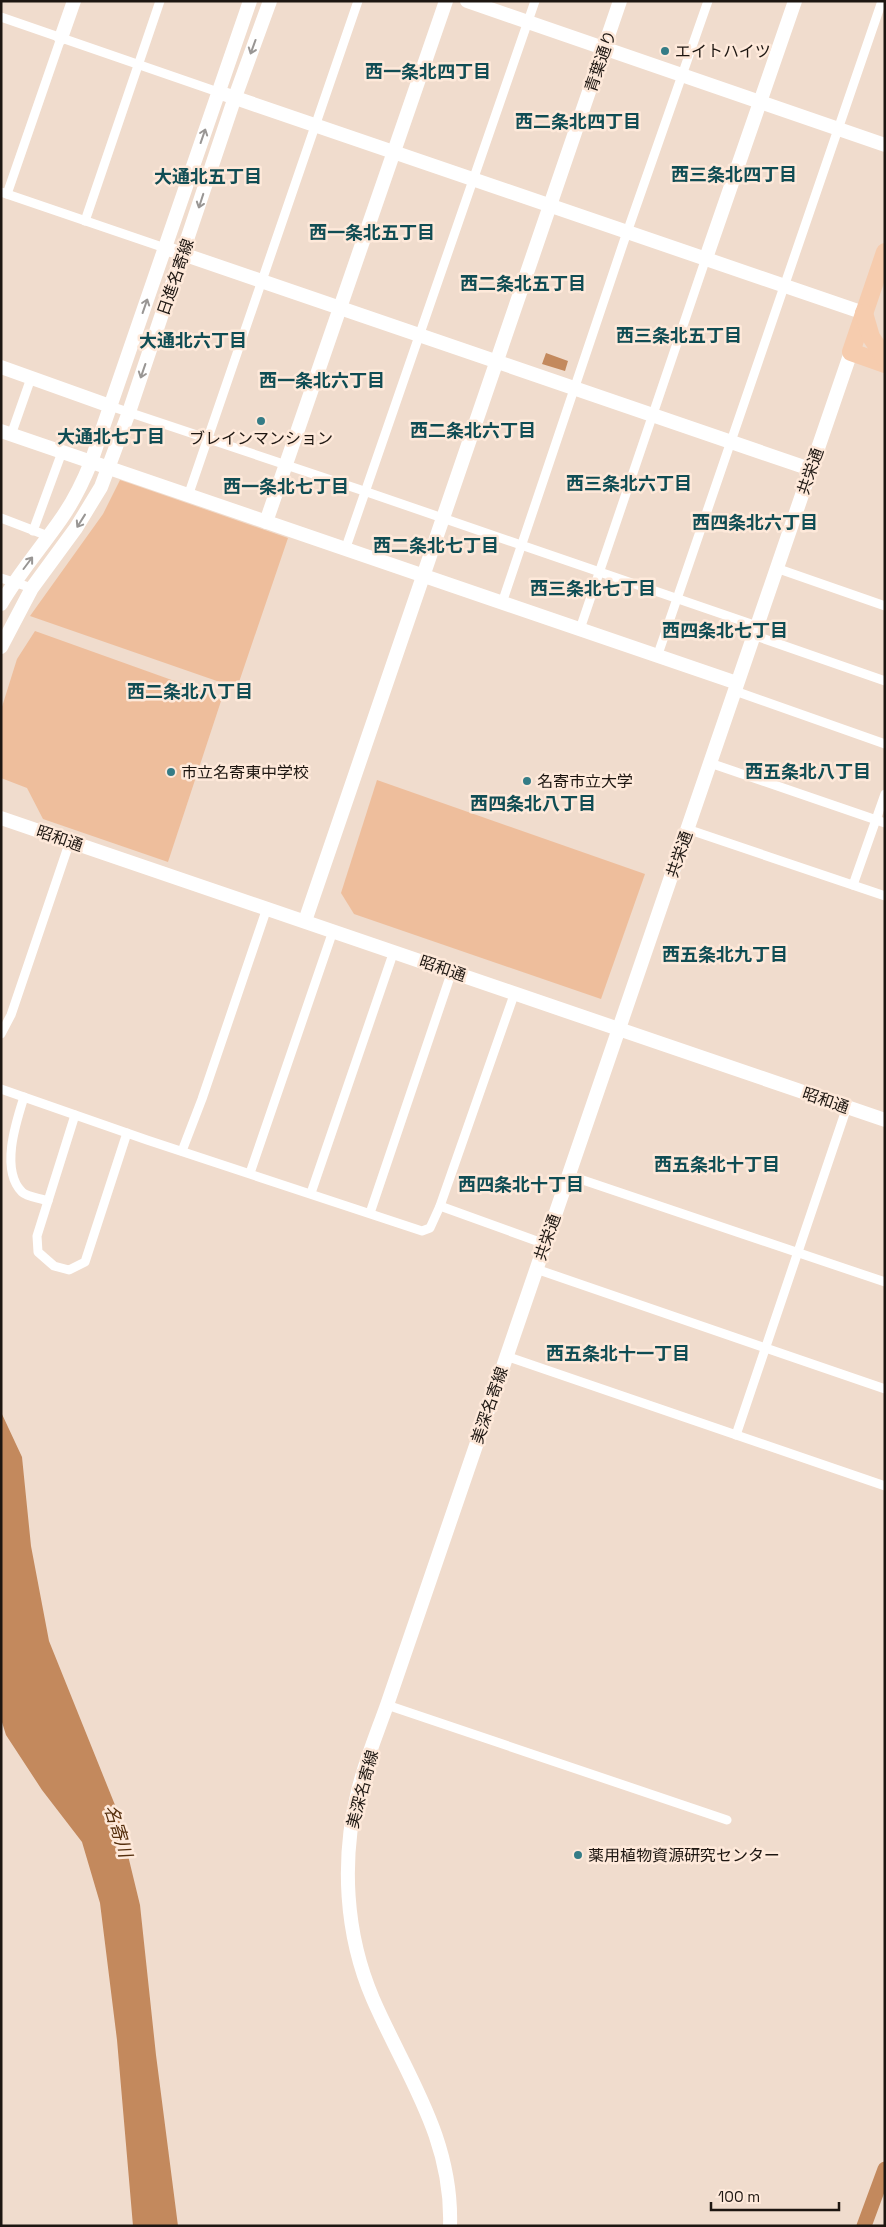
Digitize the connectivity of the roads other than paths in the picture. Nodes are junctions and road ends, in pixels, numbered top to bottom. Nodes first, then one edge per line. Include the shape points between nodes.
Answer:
1 (74, 1) edge
2 (160, 1) edge
3 (250, 1) edge
4 (270, 1) edge
5 (358, 1) edge
6 (446, 1) edge
7 (467, 1) edge
8 (534, 1) edge
9 (620, 1) edge
10 (708, 1) edge
11 (795, 1) edge
12 (882, 1) edge
13 (1, 17) edge
14 (528, 22) junction
15 (61, 38) junction
16 (604, 49) junction
17 (138, 64) junction
18 (683, 76) junction
19 (218, 92) junction
20 (235, 97) junction
21 (760, 102) junction
22 (316, 125) junction
23 (838, 129) junction
24 (885, 145) edge
25 (394, 152) junction
26 (472, 178) junction
27 (4, 193) edge
28 (550, 205) junction
29 (85, 221) junction
30 (627, 231) junction
31 (165, 248) junction
32 (885, 252) edge
33 (183, 255) junction
34 (706, 258) junction
35 (262, 282) junction
36 (784, 285) junction
37 (340, 309) junction
38 (864, 312) junction
39 (418, 335) junction
40 (851, 352) junction
41 (885, 358) edge
42 (496, 362) junction
43 (885, 364) edge
44 (1, 368) edge
45 (31, 378) junction
46 (574, 388) junction
47 (110, 406) junction
48 (129, 412) junction
49 (652, 415) junction
50 (6, 433) edge
51 (208, 438) junction
52 (732, 442) junction
53 (62, 452) junction
54 (91, 462) junction
55 (286, 465) junction
56 (108, 468) junction
57 (810, 469) junction
58 (364, 491) junction
59 (188, 496) junction
60 (1, 518) edge
61 (443, 518) junction
62 (266, 522) junction
63 (33, 531) junction
64 (48, 536) junction
65 (522, 545) junction
66 (345, 550) junction
67 (776, 568) junction
68 (600, 572) junction
69 (423, 577) junction
70 (8, 580) edge
71 (32, 588) junction
72 (676, 599) junction
73 (502, 603) junction
74 (1, 604) edge
75 (885, 606) edge
76 (580, 629) junction
77 (755, 631) junction
78 (1, 647) edge
79 (657, 656) junction
80 (885, 681) edge
81 (736, 687) junction
82 (885, 744) edge
83 (710, 762) junction
84 (885, 794) edge
85 (1, 818) edge
86 (875, 820) junction
87 (885, 823) edge
88 (687, 830) junction
89 (70, 841) junction
90 (853, 885) junction
91 (885, 896) edge
92 (267, 908) junction
93 (305, 921) junction
94 (333, 930) junction
95 (394, 951) junction
96 (452, 971) junction
97 (515, 992) junction
98 (618, 1029) junction
99 (1, 1034) edge
100 (1, 1089) edge
101 (24, 1098) junction
102 (847, 1107) junction
103 (75, 1116) junction
104 (885, 1120) edge
105 (127, 1133) junction
106 (182, 1151) junction
107 (250, 1173) junction
108 (568, 1175) junction
109 (311, 1193) junction
110 (48, 1200) junction
111 (440, 1206) junction
112 (370, 1213) junction
113 (544, 1244) junction
114 (799, 1253) junction
115 (536, 1269) junction
116 (885, 1282) edge
117 (766, 1348) junction
118 (506, 1356) junction
119 (885, 1389) edge
120 (736, 1435) junction
121 (885, 1486) edge
122 (387, 1705) junction
123 (727, 1820) dead end
124 (450, 2226) edge

1 - 15 street
2 - 17 street
3 - 19 street, 日進名寄線
4 -> 20 street, 日進名寄線
5 - 22 street
6 - 25 street
7 - 14 street
8 - 14 street
9 - 16 street, 青葉通り
10 - 18 street
11 - 21 street
12 - 23 street
13 - 15 street
14 - 16 street
14 - 26 street
15 - 17 street
15 - 27 street
16 - 18 street
16 - 28 street, 青葉通り
17 - 19 street
17 - 29 street
18 - 21 street
18 - 30 street
19 - 20 street
31 -> 19 street, 日進名寄線
20 - 22 street
20 -> 33 street, 日進名寄線
21 - 23 street
21 - 34 street
22 - 25 street
22 - 35 street
23 - 24 street
23 - 36 street
25 - 26 street
25 - 37 street
26 - 28 street
26 - 39 street
27 - 29 street
28 - 30 street
28 - 42 street, 青葉通り
29 - 31 street
30 - 34 street
30 - 46 street
31 - 33 street
47 -> 31 street, 日進名寄線
32 - 38 highway
33 - 35 street
33 -> 48 street, 日進名寄線
34 - 36 street
34 - 49 street
35 - 37 street
35 - 51 street
36 - 38 street
36 - 52 street
37 - 39 street
37 - 55 street
38 - 40 highway
38 - 41 highway via 871,338
39 - 42 street
39 - 58 street
40 - 43 highway
40 - 57 street, 共栄通
42 - 46 street
42 - 61 street, 青葉通り
44 - 45 street
45 - 47 street
45 - 50 street
46 - 49 street
46 - 65 street
47 - 48 street
47 - 54 street, 日進名寄線
48 - 51 street
48 - 56 street, 日進名寄線
49 - 52 street
49 - 68 street
50 - 53 street
51 - 55 street
51 - 59 street
52 - 57 street
52 - 72 street
53 - 54 street
53 - 63 street
54 - 56 street
54 - 64 street, 日進名寄線 via 62,518
55 - 58 street
55 - 62 street
56 - 59 street
56 -> 71 street, 日進名寄線 via 76,528
57 - 67 street, 共栄通
58 - 61 street
58 - 66 street
59 - 62 street
60 - 63 street
61 - 65 street
61 - 69 street, 青葉通り
62 - 66 street
63 - 64 street
70 -> 64 street, 日進名寄線
65 - 68 street
65 - 73 street
66 - 69 street
67 - 75 street
67 - 77 street, 共栄通
68 - 72 street
68 - 76 street
69 - 73 street
69 - 93 street, 青葉通り
70 - 71 street
70 - 74 street, 日進名寄線
71 - 78 street, 日進名寄線
72 - 77 street
72 - 79 street
73 - 76 street
76 - 79 street
77 - 80 street
77 - 81 street, 共栄通
79 - 81 street
81 - 82 street
81 - 83 street, 共栄通
83 - 86 street
83 - 88 street, 共栄通
84 - 86 street
85 - 89 street, 昭和通
86 - 87 street
86 - 90 street
88 - 90 street
88 - 98 street, 共栄通
89 - 92 street, 昭和通
89 - 99 street via 11,1015
90 - 91 street
92 - 93 street, 昭和通
92 - 106 street
93 - 94 street, 昭和通
94 - 95 street, 昭和通
94 - 107 street
95 - 96 street, 昭和通
95 - 109 street
96 - 97 street, 昭和通
96 - 112 street
97 - 98 street, 昭和通
97 - 111 street
98 - 102 street, 昭和通
98 - 108 street, 共栄通
100 - 101 street
101 - 103 street
101 - 110 street via 10,1142 13,1180 22,1193
102 - 104 street, 昭和通
102 - 114 street
103 - 105 street
103 - 110 street
105 - 106 street
105 - 110 street via 85,1262 69,1270 54,1266 38,1252 37,1236
106 - 107 street
107 - 109 street
108 - 113 street, 共栄通
108 - 114 street
109 - 112 street
111 - 112 street via 430,1228 422,1231
111 - 113 street
113 - 115 street, 共栄通
114 - 116 street
114 - 117 street
115 - 117 street
115 - 118 street, 共栄通
117 - 119 street
117 - 120 street
118 - 120 street
118 - 122 street, 美深名寄線
120 - 121 street
122 - 123 street
122 - 124 street, 美深名寄線 via 354,1807 347,1866 350,1909 358,1956 372,1998 419,2093 439,2142 449,2194

